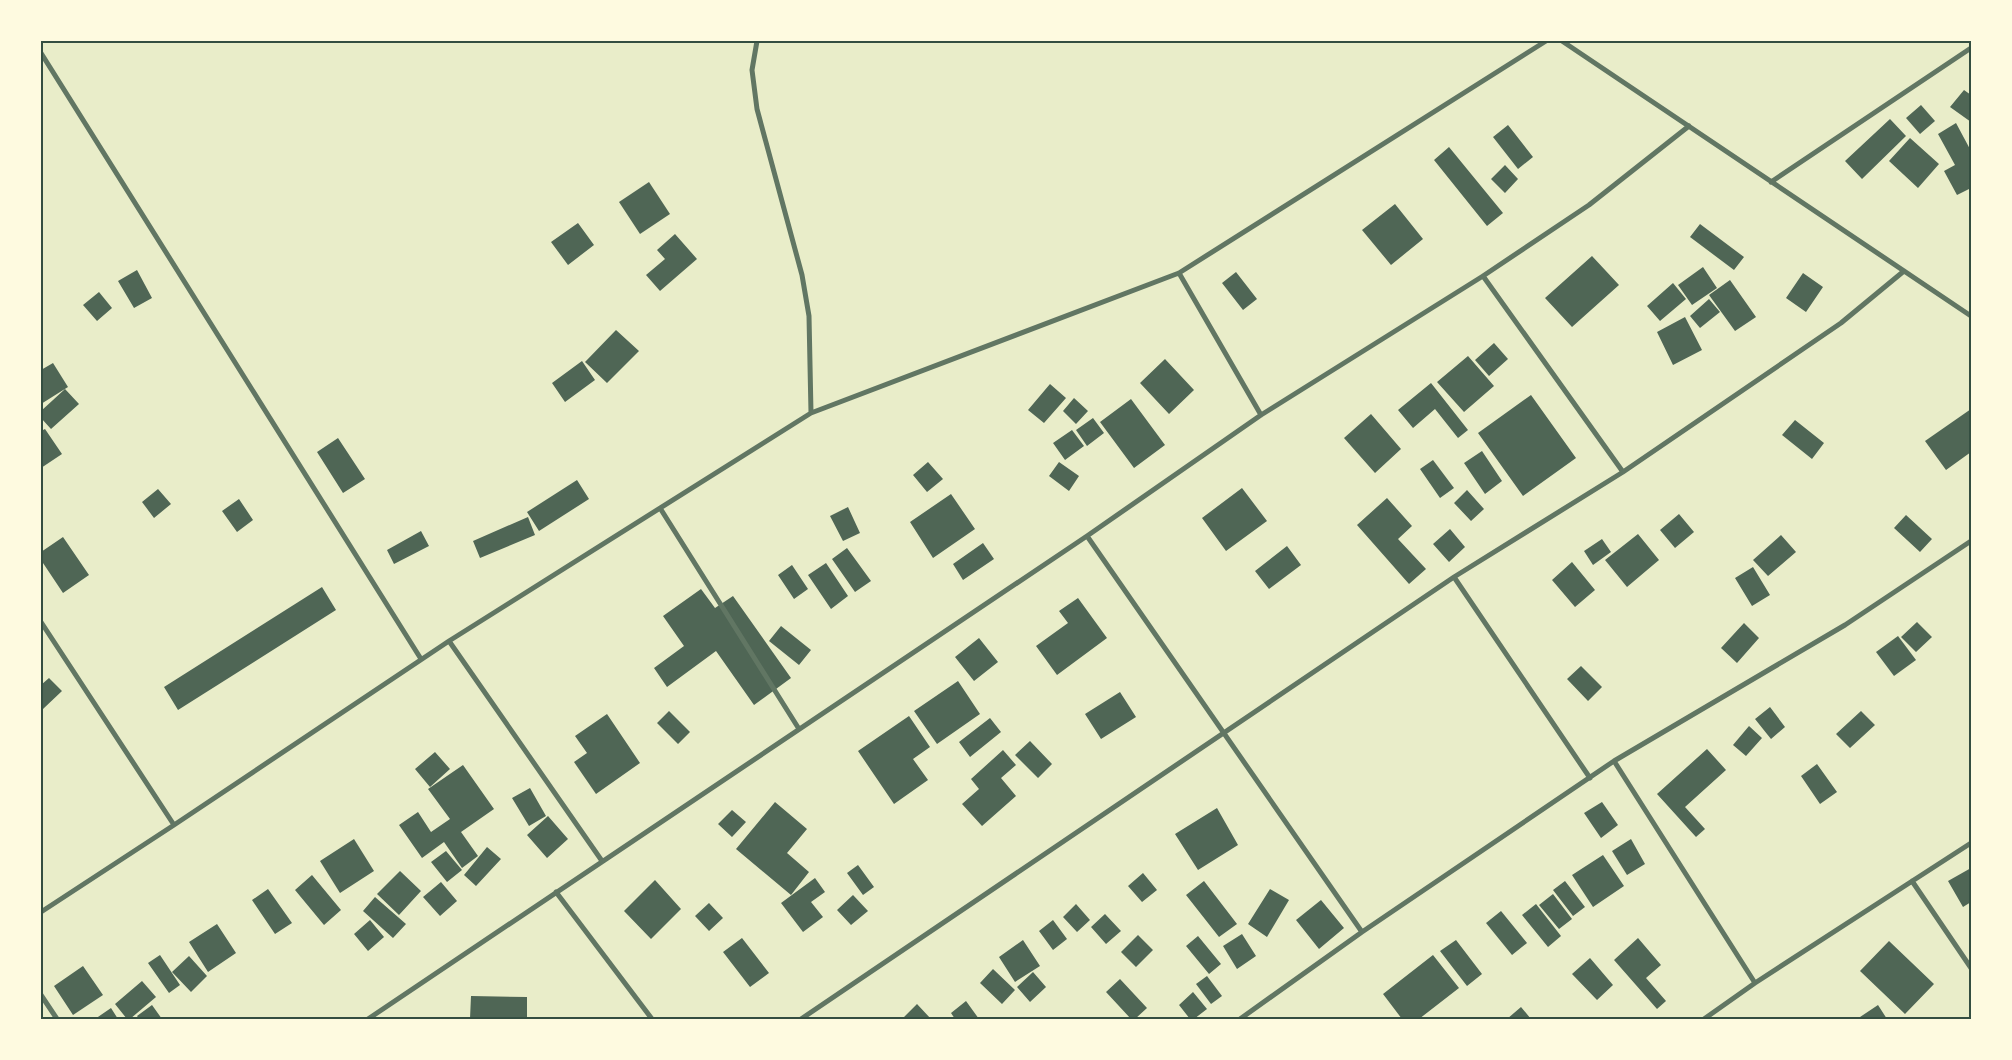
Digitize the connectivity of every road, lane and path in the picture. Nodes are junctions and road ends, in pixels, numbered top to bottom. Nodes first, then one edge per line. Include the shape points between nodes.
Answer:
1 (757, 41) edge
2 (1546, 41) edge
3 (1562, 41) edge
4 (1971, 48) edge
5 (41, 53) edge
6 (1689, 126) junction
7 (1771, 182) junction
8 (1904, 271) junction
9 (1179, 274) junction
10 (1483, 276) junction
11 (1971, 316) edge
12 (811, 414) junction
13 (1261, 415) junction
14 (1623, 472) junction
15 (660, 508) junction
16 (1087, 536) junction
17 (1971, 540) edge
18 (1454, 577) junction
19 (41, 622) edge
20 (449, 641) junction
21 (421, 659) junction
22 (799, 729) junction
23 (1223, 733) junction
24 (1614, 761) junction
25 (1590, 778) junction
26 (174, 825) junction
27 (1971, 843) edge
28 (602, 862) junction
29 (1912, 881) junction
30 (556, 892) junction
31 (41, 912) edge
32 (1362, 932) junction
33 (1971, 968) edge
34 (1755, 983) junction
35 (41, 995) edge
36 (57, 1019) edge
37 (368, 1019) edge
38 (652, 1019) edge
39 (801, 1019) edge
40 (1240, 1019) edge
41 (1704, 1019) edge

1 - 12 street via 752,70 757,109 802,275 809,316
2 - 9 street
3 - 6 street
4 - 7 street
5 - 21 street
6 - 7 street
6 - 10 street via 1589,204
7 - 8 street
8 - 11 street
8 - 14 street via 1841,324
9 - 12 street
9 - 13 street
10 - 13 street
10 - 14 street
12 - 15 street
13 - 16 street
14 - 18 street
15 - 20 street
15 - 22 street
16 - 22 street
16 - 23 street
17 - 24 street via 1846,625
18 - 23 street
18 - 25 street
19 - 26 street
20 - 21 street
20 - 28 street
21 - 26 street
22 - 28 street
23 - 32 street
23 - 39 street
24 - 25 street
24 - 34 street
25 - 32 street
26 - 31 street
27 - 29 street
28 - 30 street
29 - 33 street
29 - 34 street
30 - 37 street
30 - 38 street
32 - 40 street
34 - 41 street
35 - 36 street

